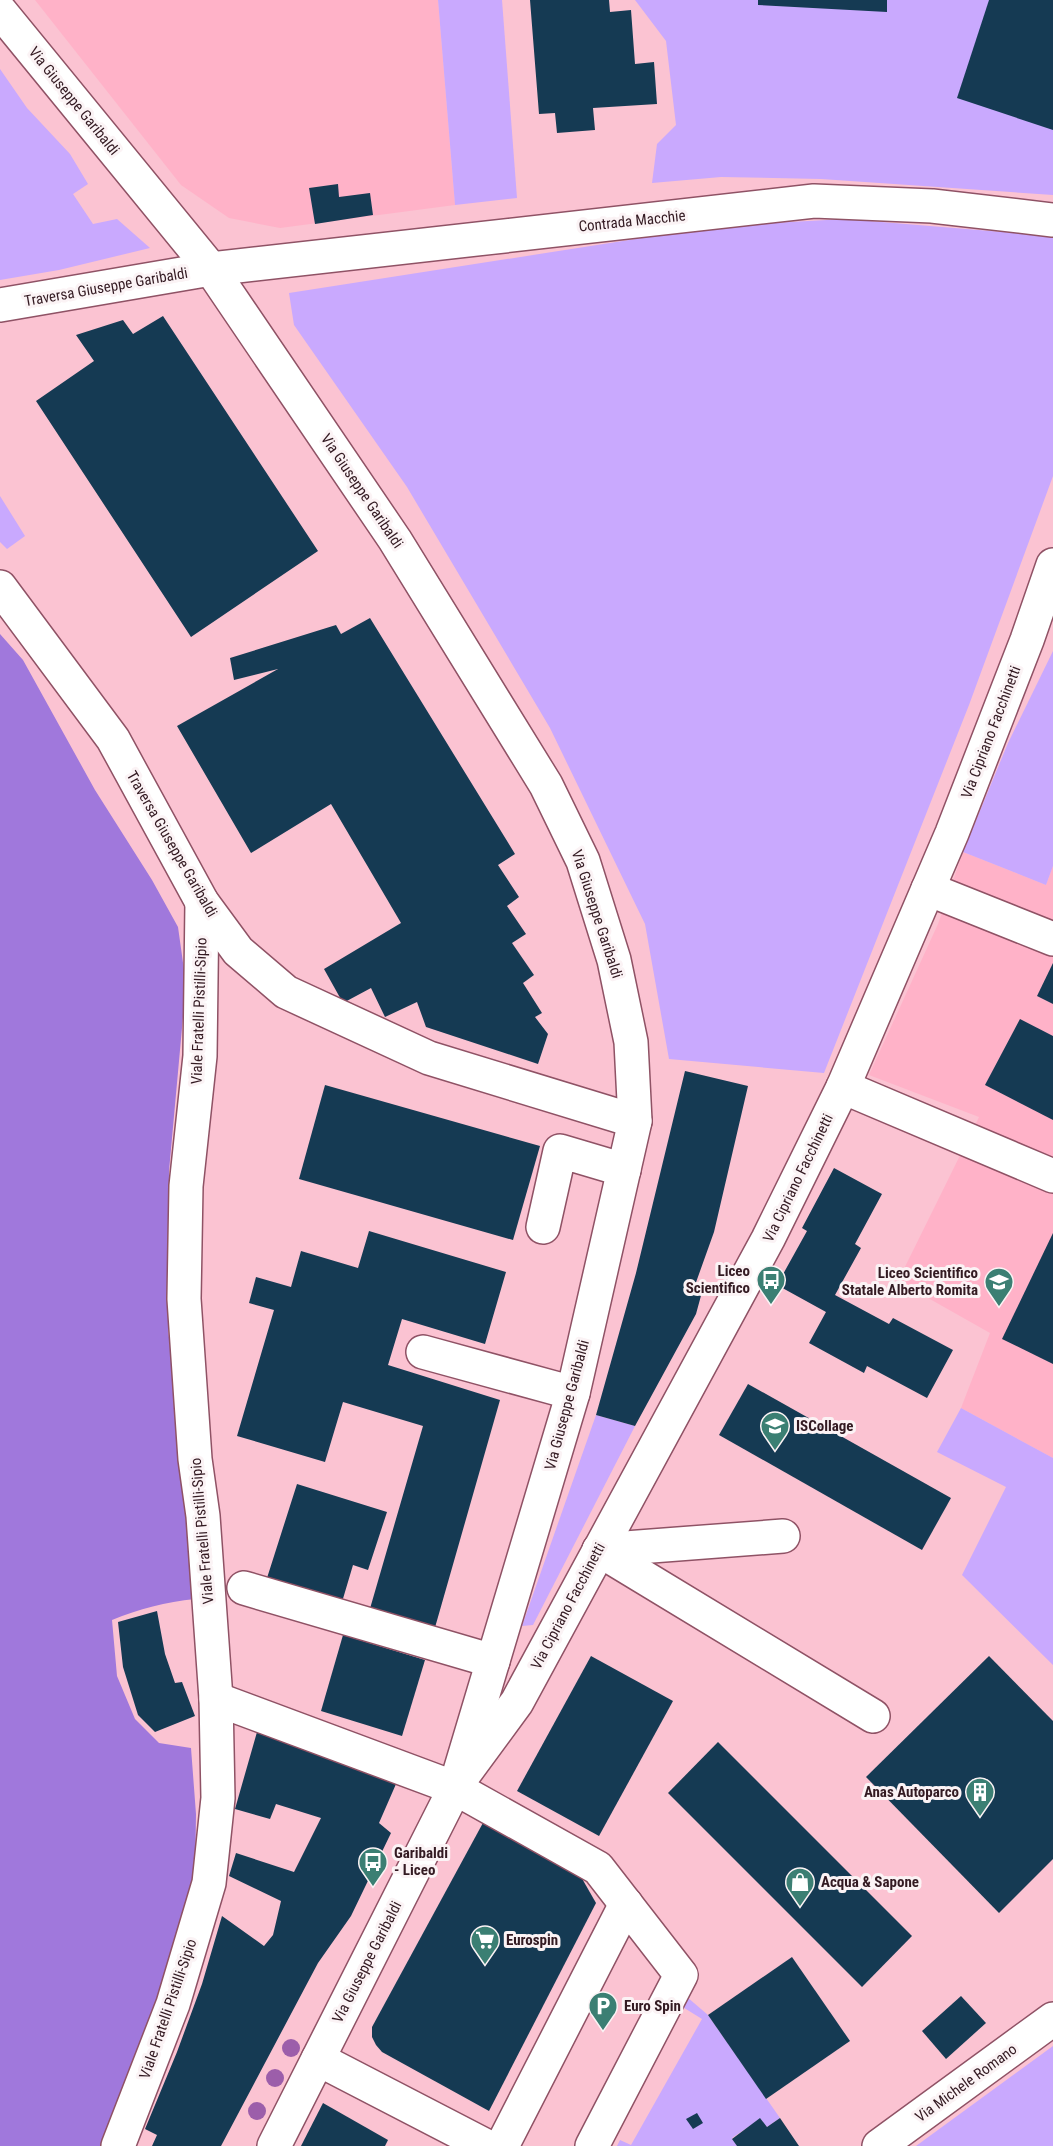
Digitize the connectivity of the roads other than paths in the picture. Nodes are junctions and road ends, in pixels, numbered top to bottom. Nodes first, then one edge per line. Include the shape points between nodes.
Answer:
1 (0, 11) edge
2 (1053, 220) edge
3 (211, 269) junction
4 (0, 305) edge
5 (1053, 565) edge
6 (0, 587) edge
7 (1040, 645) edge
8 (928, 889) junction
9 (202, 902) junction
10 (1053, 939) edge
11 (843, 1087) junction
12 (635, 1121) junction
13 (624, 1170) junction
14 (1053, 1176) edge
15 (543, 1227) dead end
16 (423, 1352) dead end
17 (573, 1393) junction
18 (783, 1536) dead end
19 (599, 1550) junction
20 (244, 1588) dead end
21 (493, 1661) junction
22 (216, 1699) junction
23 (873, 1716) dead end
24 (455, 1788) junction
25 (626, 1904) junction
26 (1053, 2019) edge
27 (318, 2059) junction
28 (118, 2146) edge
29 (274, 2146) edge
30 (486, 2146) edge
31 (502, 2146) edge
32 (592, 2146) edge
33 (879, 2146) edge

1 - 3 street, Via Giuseppe Garibaldi
2 - 3 street, Contrada Macchie via 932,206 814,201
3 - 4 street, Traversa Giuseppe Garibaldi
3 - 12 street, Via Giuseppe Garibaldi via 395,540 546,785 583,861 614,960 631,1042
5 - 7 street, Via Cipriano Facchinetti
6 - 9 street, Traversa Giuseppe Garibaldi via 113,739
7 - 8 street, Via Cipriano Facchinetti
8 - 10 street
8 - 11 street, Via Cipriano Facchinetti
9 - 12 street, Traversa Giuseppe Garibaldi via 238,951 286,992 429,1058
9 - 22 street, Viale Fratelli Pistilli-Sipio via 200,1056 186,1186 184,1299
11 - 14 street
11 - 19 street, Via Cipriano Facchinetti via 768,1239
12 - 13 street, Via Giuseppe Garibaldi
13 - 15 street via 560,1151
13 - 17 street, Via Giuseppe Garibaldi
16 - 17 street
17 - 21 street, Via Giuseppe Garibaldi
18 - 19 street
19 - 23 street
19 - 24 street, Via Cipriano Facchinetti via 516,1702
20 - 21 street
21 - 24 street, Via Giuseppe Garibaldi
22 - 24 street
22 - 28 street, Viale Fratelli Pistilli-Sipio via 218,1798 210,1883 172,2004
24 - 25 street via 598,1868
24 - 27 street, Via Giuseppe Garibaldi
25 - 31 street
25 - 32 street via 681,1975
26 - 33 street, Via Michele Romano
27 - 29 street, Via Giuseppe Garibaldi
27 - 30 street

